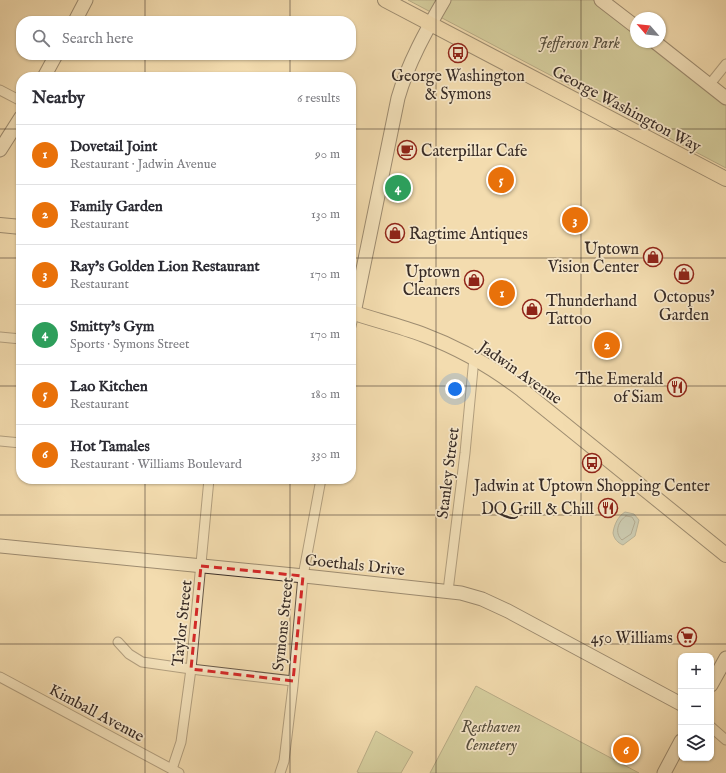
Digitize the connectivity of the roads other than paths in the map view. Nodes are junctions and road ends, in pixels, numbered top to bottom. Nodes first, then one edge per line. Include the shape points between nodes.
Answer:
1 (86, 0) edge
2 (385, 0) edge
3 (444, 0) edge
4 (601, 0) edge
5 (78, 16) edge
6 (630, 22) edge
7 (430, 24) junction
8 (664, 48) edge
9 (53, 60) edge
10 (726, 64) edge
11 (47, 72) edge
12 (710, 84) junction
13 (0, 90) edge
14 (16, 98) edge
15 (726, 98) edge
16 (16, 126) edge
17 (0, 150) edge
18 (726, 179) edge
19 (0, 225) edge
20 (16, 227) edge
21 (356, 297) edge
22 (356, 318) edge
23 (0, 337) edge
24 (16, 339) edge
25 (474, 358) junction
26 (0, 441) edge
27 (16, 443) edge
28 (209, 484) edge
29 (320, 484) edge
30 (0, 546) edge
31 (726, 555) edge
32 (201, 566) junction
33 (303, 576) junction
34 (448, 591) junction
35 (118, 642) dead end
36 (726, 658) edge
37 (191, 669) junction
38 (0, 677) edge
39 (714, 680) edge
40 (293, 681) junction
41 (678, 702) edge
42 (714, 730) edge
43 (726, 740) edge
44 (678, 747) edge
45 (175, 771) edge
46 (280, 773) edge
47 (664, 773) edge

1 - 5 street
2 - 7 main road, George Washington Way
3 - 7 street
4 - 6 street
7 - 18 main road, George Washington Way
7 - 21 street via 409,67 394,110
8 - 12 street
9 - 11 street
10 - 12 street
12 - 15 street
13 - 14 street
16 - 17 street
19 - 20 main road
22 - 25 main road, Jadwin Avenue via 423,335
23 - 24 street
25 - 31 main road, Jadwin Avenue via 522,390
25 - 34 street, Stanley Street
26 - 27 street
28 - 32 street, Taylor Street
29 - 33 street, Symons Street
30 - 32 street, Goethals Drive
32 - 33 street, Goethals Drive
32 - 37 street, Taylor Street
33 - 34 street, Goethals Drive
33 - 40 street, Symons Street
34 - 41 street, Goethals Drive via 473,596 496,605
35 - 37 street via 129,654 142,662
36 - 39 street
37 - 40 street
37 - 45 street, Taylor Street
38 - 45 street, Kimball Avenue
40 - 46 street, Symons Street via 284,760
42 - 43 street
44 - 47 street

